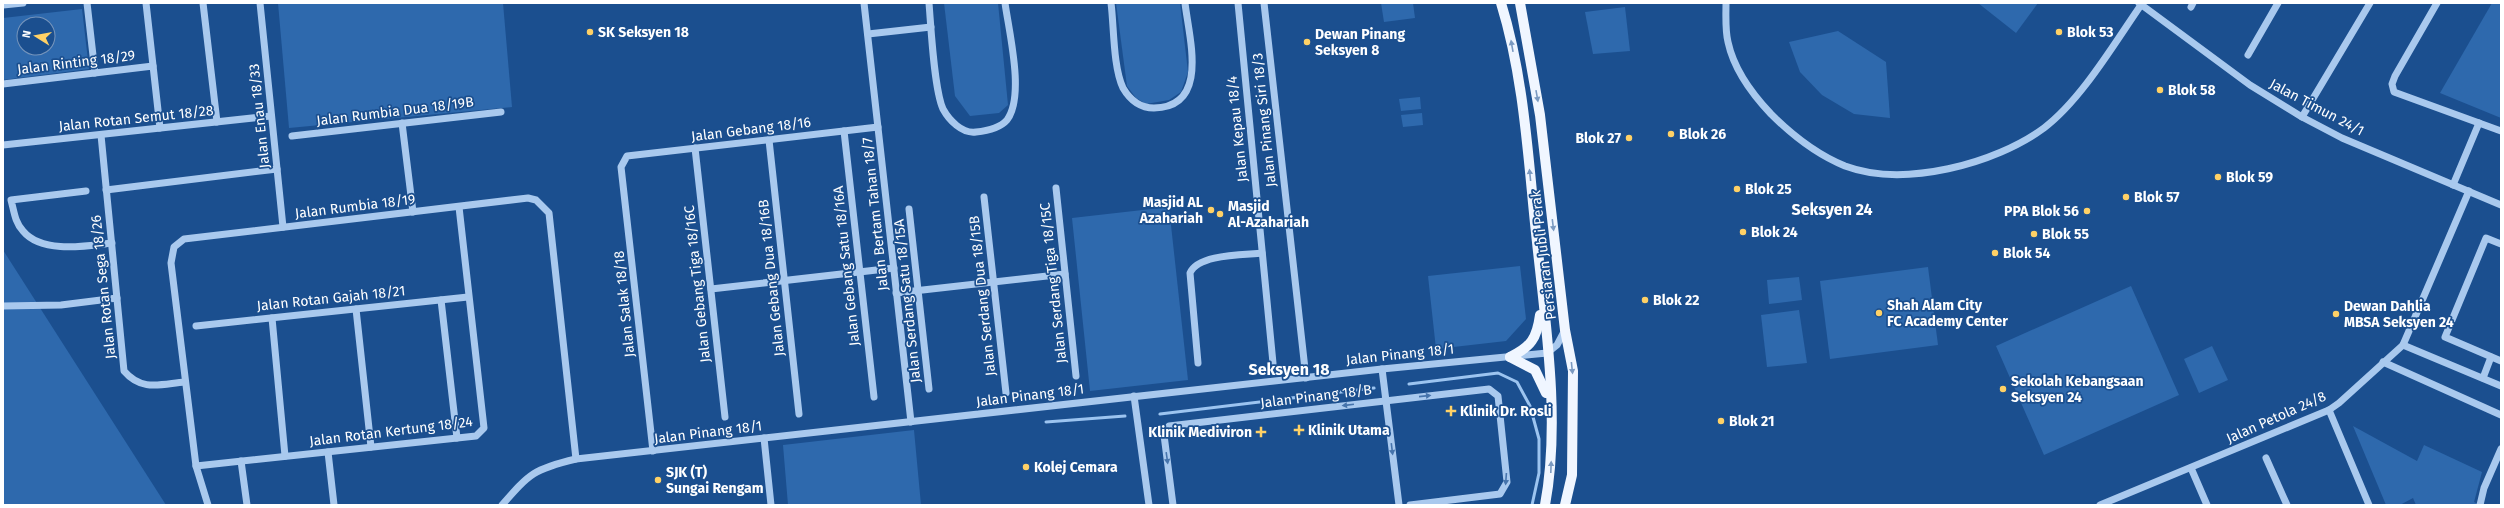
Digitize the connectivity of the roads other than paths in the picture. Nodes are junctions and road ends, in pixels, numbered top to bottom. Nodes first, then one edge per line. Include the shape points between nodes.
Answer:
1 (23, 3) edge
2 (87, 3) edge
3 (146, 3) edge
4 (203, 3) edge
5 (260, 3) edge
6 (864, 3) edge
7 (929, 3) edge
8 (1005, 3) edge
9 (1111, 3) edge
10 (1185, 3) edge
11 (1238, 3) edge
12 (1264, 3) edge
13 (1501, 3) edge
14 (1520, 3) edge
15 (1726, 3) edge
16 (2278, 3) edge
17 (2370, 3) edge
18 (2437, 3) edge
19 (2140, 4) edge
20 (3, 5) edge
21 (931, 27) junction
22 (868, 34) junction
23 (2248, 54) dead end
24 (153, 66) junction
25 (95, 73) junction
26 (3, 84) edge
27 (501, 112) dead end
28 (271, 116) junction
29 (2302, 118) junction
30 (217, 122) junction
31 (402, 123) junction
32 (2479, 123) junction
33 (878, 127) junction
34 (160, 128) junction
35 (844, 131) junction
36 (2501, 131) edge
37 (101, 135) junction
38 (292, 136) dead end
39 (769, 140) junction
40 (3, 145) edge
41 (695, 148) junction
42 (627, 156) joint
43 (277, 169) junction
44 (2453, 185) junction
45 (1056, 188) dead end
46 (106, 190) junction
47 (86, 191) dead end
48 (2469, 191) junction
49 (984, 197) dead end
50 (2501, 205) edge
51 (459, 207) junction
52 (910, 209) dead end
53 (412, 212) junction
54 (283, 227) junction
55 (112, 243) junction
56 (2501, 244) edge
57 (1262, 253) junction
58 (894, 268) junction
59 (860, 272) junction
60 (1065, 274) junction
61 (784, 281) junction
62 (993, 282) junction
63 (711, 289) junction
64 (918, 290) junction
65 (896, 293) junction
66 (1542, 293) junction
67 (468, 297) junction
68 (117, 298) junction
69 (441, 300) junction
70 (3, 306) edge
71 (356, 309) junction
72 (272, 318) junction
73 (196, 326) dead end
74 (1565, 330) junction
75 (2403, 345) junction
76 (1547, 353) junction
77 (1510, 357) junction
78 (2491, 357) junction
79 (2501, 361) edge
80 (2383, 362) junction
81 (1198, 363) dead end
82 (1273, 363) dead end
83 (1382, 368) junction
84 (1076, 376) dead end
85 (1306, 378) junction
86 (2483, 378) junction
87 (185, 382) junction
88 (2501, 386) edge
89 (929, 390) dead end
90 (1006, 393) dead end
91 (1134, 396) junction
92 (874, 397) dead end
93 (1386, 401) junction
94 (2328, 410) junction
95 (799, 414) dead end
96 (1551, 414) junction
97 (2501, 414) edge
98 (725, 417) dead end
99 (911, 422) junction
100 (457, 438) junction
101 (764, 438) junction
102 (372, 447) junction
103 (2501, 449) edge
104 (653, 451) junction
105 (328, 452) junction
106 (285, 456) junction
107 (2266, 458) dead end
108 (576, 460) junction
109 (241, 461) junction
110 (196, 466) junction
111 (2191, 468) junction
112 (208, 505) edge
113 (247, 505) edge
114 (334, 505) edge
115 (502, 505) edge
116 (771, 505) edge
117 (1150, 505) edge
118 (1173, 505) edge
119 (1399, 505) edge
120 (1410, 505) edge
121 (1546, 505) edge
122 (1564, 505) edge
123 (2100, 505) edge
124 (2206, 505) edge
125 (2286, 505) edge
126 (2368, 505) edge
127 (2480, 505) edge

1 - 20 street
2 - 25 street
3 - 24 street
4 - 30 street
5 - 28 street, Jalan Enau 18/33
6 - 22 street, Jalan Bertam Tahan 18/7
7 - 21 street
8 - 21 street via 1016,84 1012,108 1006,120 996,128 974,132 957,127 943,109
9 - 10 street via 1123,87 1133,101 1145,108 1174,104 1183,98 1191,84 1193,68
11 - 57 street, Jalan Kepau 18/4
12 - 85 street, Jalan Pinang Siri 18/3
66 -> 13 main road, Persiaran Jubli Perak via 1523,110
14 -> 74 main road, Persiaran Jubli Perak via 1540,115
15 - 19 street via 1728,42 1734,58 1751,93 1784,126 1813,148 1845,166 1873,173 1902,174 1926,172 1976,161 2018,144 2044,127 2084,87
16 - 23 street
17 - 29 street
18 - 32 street via 2392,84 2394,92
19 - 29 street, Jalan Timun 24/1 via 2250,85
21 - 22 street
22 - 33 street, Jalan Bertam Tahan 18/7
24 - 25 street, Jalan Rinting 18/29
24 - 34 street
25 - 26 street, Jalan Rinting 18/29
27 - 31 street, Jalan Rumbia Dua 18/19B
28 - 30 street, Jalan Rotan Semut 18/28
28 - 43 street, Jalan Enau 18/33
29 - 44 street, Jalan Timun 24/1 via 2342,138
30 - 34 street, Jalan Rotan Semut 18/28
31 - 38 street, Jalan Rumbia Dua 18/19B
31 - 53 street
32 - 36 street
32 - 44 street
33 - 35 street, Jalan Gebang 18/16
33 - 58 street, Jalan Bertam Tahan 18/7
34 - 37 street, Jalan Rotan Semut 18/28
35 - 39 street, Jalan Gebang 18/16
35 - 59 street, Jalan Gebang Satu 18/16A
37 - 40 street, Jalan Rotan Semut 18/28
37 - 46 street, Jalan Rotan Sega 18/26
39 - 41 street, Jalan Gebang 18/16
39 - 61 street, Jalan Gebang Dua 18/16B
41 - 42 street, Jalan Gebang 18/16
41 - 63 street, Jalan Gebang Tiga 18/16C
42 - 104 street, Jalan Salak 18/18 via 621,167
43 - 46 street
43 - 54 street, Jalan Enau 18/33
44 - 48 street, Jalan Timun 24/1
45 - 60 street, Jalan Serdang Tiga 18/15C
46 - 55 street, Jalan Rotan Sega 18/26
47 - 55 street via 11,200 16,219 30,239 59,247
48 - 50 street, Jalan Timun 24/1
48 - 75 street, Jalan Petola 24/8
49 - 62 street, Jalan Serdang Dua 18/15B
51 - 53 street, Jalan Rumbia 18/19
51 - 67 street, Jalan Rotan Kertung 18/24
51 - 108 street, Jalan Rumbia 18/19 via 528,198 536,200 548,213
52 - 64 street, Jalan Serdang Satu 18/15A
53 - 54 street, Jalan Rumbia 18/19
54 - 87 street, Jalan Rumbia 18/19 via 184,239 174,247 171,263
55 - 68 street, Jalan Rotan Sega 18/26
56 - 78 street via 2486,238 2445,337
57 - 81 street via 1203,260 1192,267 1190,273
57 - 82 street, Jalan Kepau 18/4
58 - 59 street
58 - 65 street, Jalan Bertam Tahan 18/7
59 - 61 street
59 - 92 street, Jalan Gebang Satu 18/16A
60 - 62 street
60 - 84 street, Jalan Serdang Tiga 18/15C
61 - 63 street
61 - 95 street, Jalan Gebang Dua 18/16B
62 - 64 street
62 - 90 street, Jalan Serdang Dua 18/15B
63 - 98 street, Jalan Gebang Tiga 18/16C
64 - 65 street
64 - 89 street, Jalan Serdang Satu 18/15A
65 - 99 street, Jalan Bertam Tahan 18/7
66 - 76 main road, Persiaran Jubli Perak
66 - 77 main road via 1536,337 1530,345
67 - 69 street, Jalan Rotan Gajah 18/21
67 - 100 street, Jalan Rotan Kertung 18/24 via 484,428 476,436
68 - 70 street via 61,305
68 - 87 street, Jalan Rotan Sega 18/26 via 124,371 134,382 145,386
69 - 71 street, Jalan Rotan Gajah 18/21
69 - 100 street
71 - 72 street, Jalan Rotan Gajah 18/21
71 - 102 street
72 - 73 street, Jalan Rotan Gajah 18/21
72 - 106 street
74 - 76 street via 1557,346
74 -> 122 main road, Persiaran Jubli Perak via 1573,370 1572,475
75 - 80 street, Jalan Petola 24/8
75 - 86 street
76 - 77 street, Jalan Pinang 18/1
76 - 96 main road, Persiaran Jubli Perak
77 - 83 street, Jalan Pinang 18/1
77 - 96 main road via 1535,370 1544,388
78 - 79 street
78 - 86 street
80 - 94 street, Jalan Petola 24/8
80 - 97 street
83 - 85 street, Jalan Pinang 18/1
83 - 93 street
85 - 91 street, Jalan Pinang 18/1
86 - 88 street
87 - 110 street, Jalan Rumbia 18/19
91 - 99 street, Jalan Pinang 18/1
91 - 117 street
93 -> 118 street, Jalan Pinang 18/B via 1169,426 1164,435
93 -> 119 street
93 -> 120 street, Jalan Pinang 18/B via 1489,389 1498,396 1507,482 1500,494
94 - 111 street, Jalan Petola 24/8
94 - 126 street
121 -> 96 main road, Persiaran Jubli Perak via 1552,471
99 - 101 street, Jalan Pinang 18/1
100 - 102 street, Jalan Rotan Kertung 18/24
101 - 104 street, Jalan Pinang 18/1
101 - 116 street
102 - 105 street, Jalan Rotan Kertung 18/24
103 - 127 street via 2484,488
104 - 108 street, Jalan Pinang 18/1
105 - 106 street, Jalan Rotan Kertung 18/24
105 - 114 street
106 - 109 street, Jalan Rotan Kertung 18/24
107 - 125 street
108 - 115 street, Jalan Pinang 18/1 via 544,466 525,479
109 - 110 street, Jalan Rotan Kertung 18/24
109 - 113 street
110 - 112 street, Jalan Rumbia 18/19
111 - 123 street, Jalan Petola 24/8
111 - 124 street

